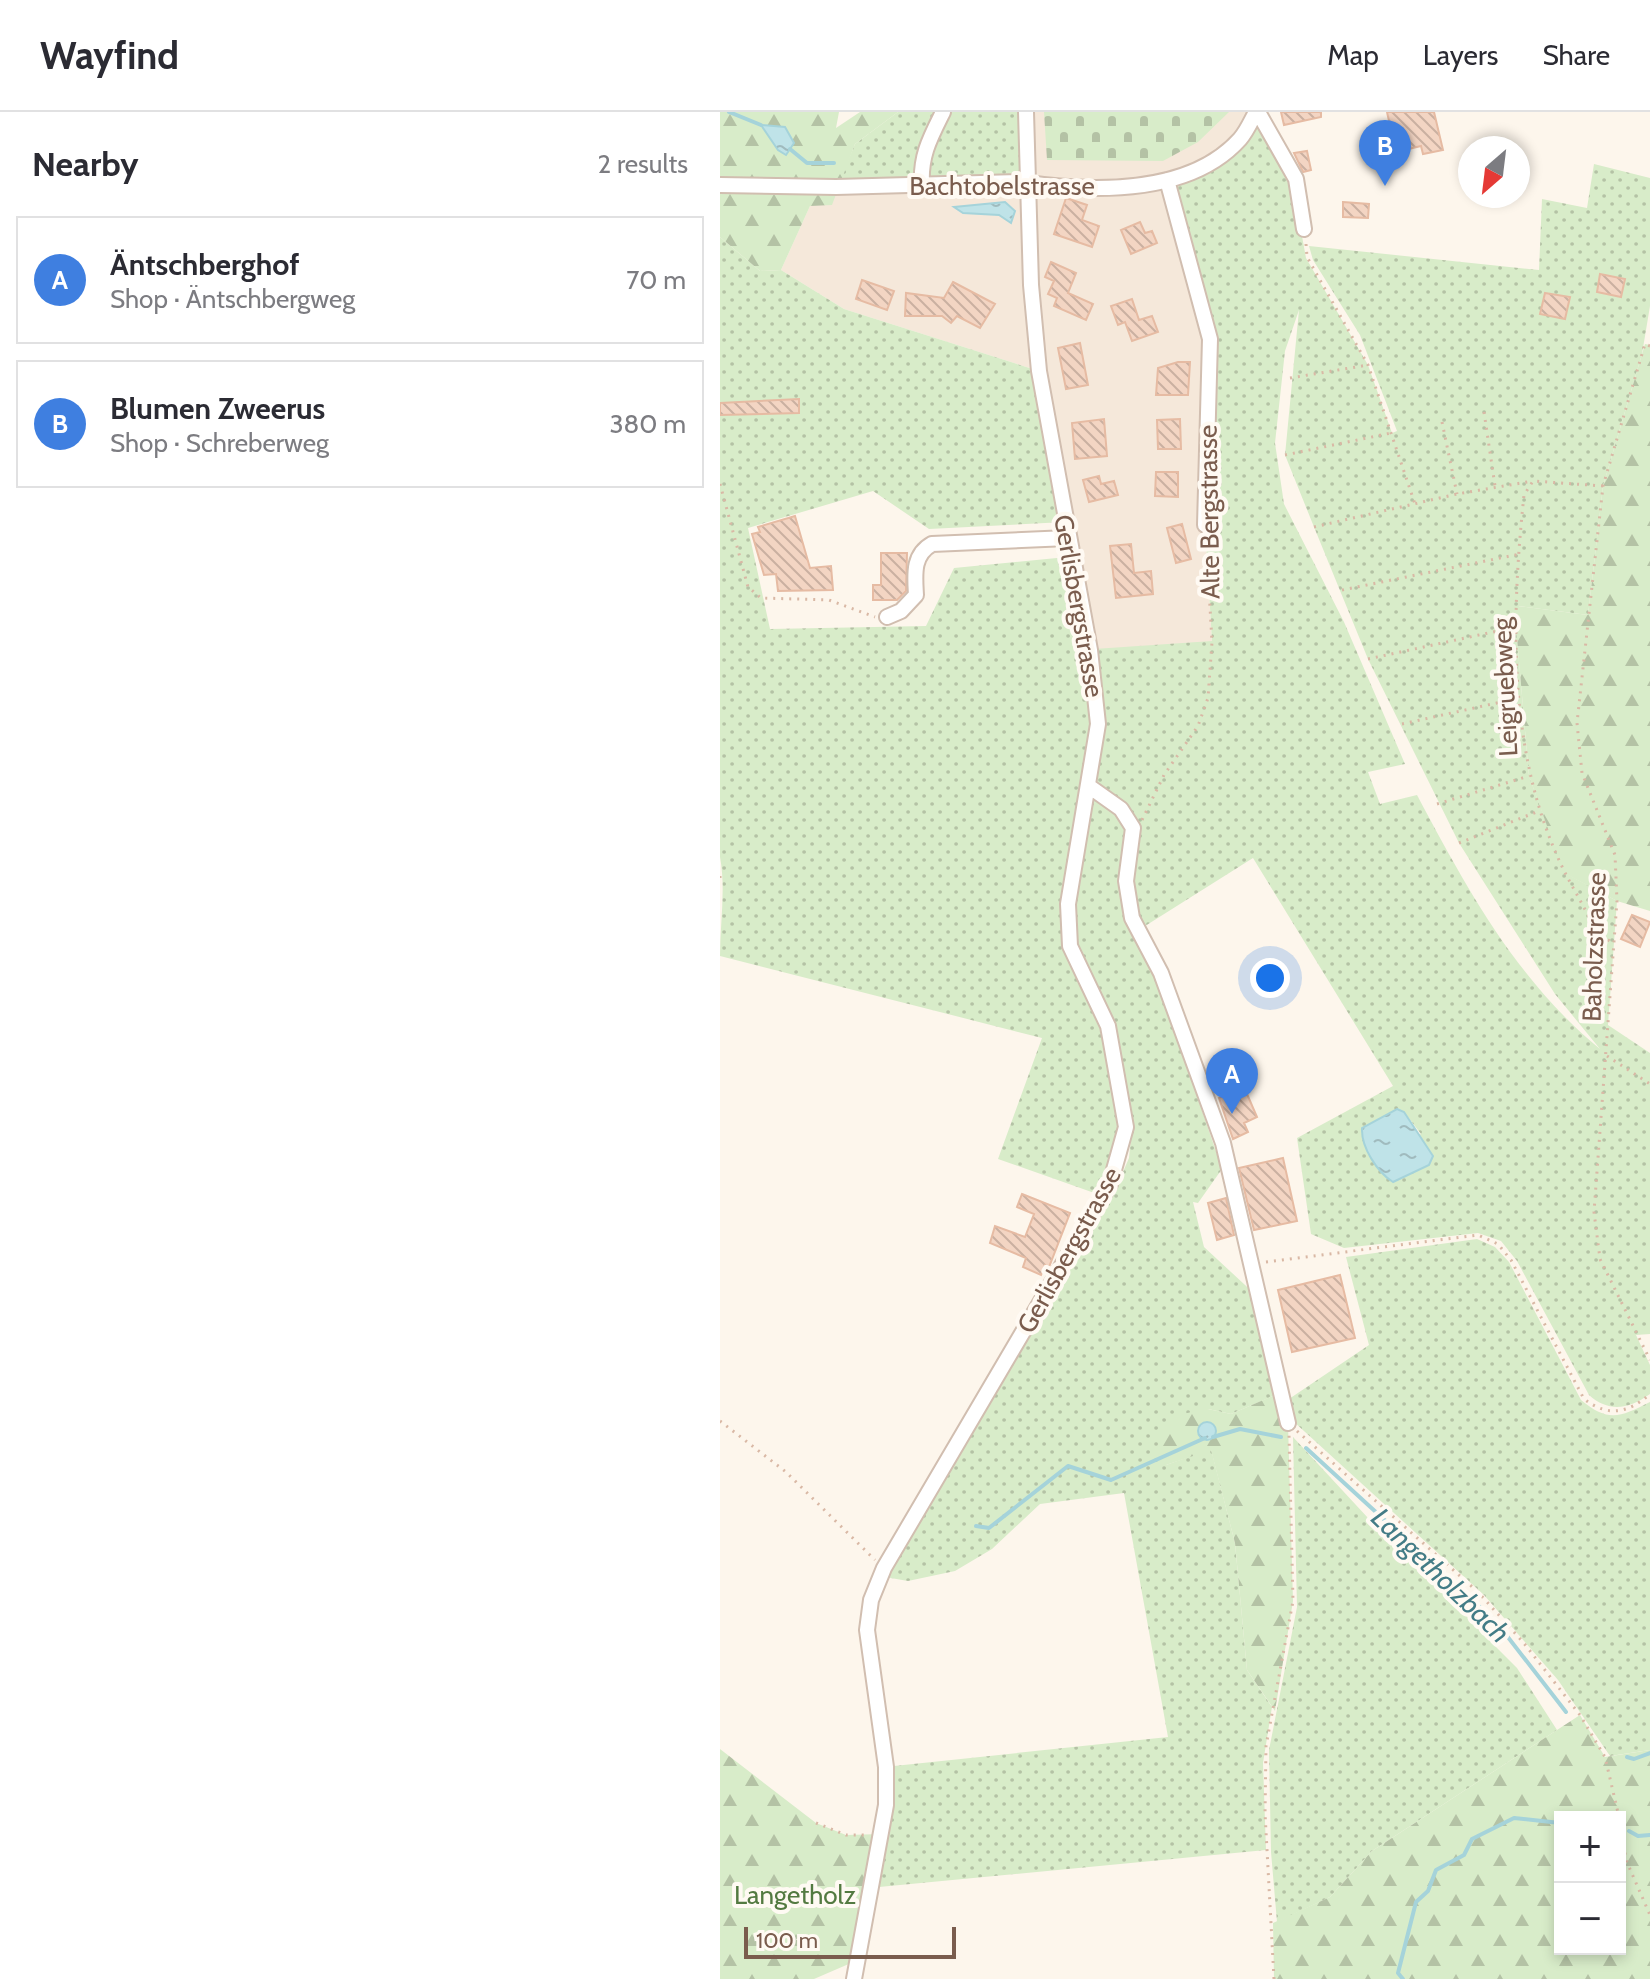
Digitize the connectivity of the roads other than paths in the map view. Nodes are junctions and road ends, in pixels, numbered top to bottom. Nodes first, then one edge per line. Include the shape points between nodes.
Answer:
1 (943, 112) edge
2 (1026, 112) edge
3 (1257, 112) edge
4 (1167, 180) junction
5 (1030, 184) junction
6 (720, 185) edge
7 (922, 186) junction
8 (1304, 229) road end
9 (1205, 525) road end
10 (1068, 538) junction
11 (887, 617) road end
12 (1090, 787) junction
13 (1288, 1423) road end
14 (854, 1979) edge

1 - 7 street via 925,147
2 - 5 street, Gerlisbergstrasse
3 - 4 street, Bachtobelstrasse via 1241,138 1219,157
3 - 8 street via 1296,179
4 - 5 street, Bachtobelstrasse
4 - 9 street, Alte Bergstrasse via 1210,339
5 - 7 street, Bachtobelstrasse
5 - 10 street, Gerlisbergstrasse via 1039,371
6 - 7 street, Bachtobelstrasse
10 - 11 street via 932,544 915,565 916,595
10 - 12 street, Gerlisbergstrasse via 1098,724
12 - 13 street via 1121,809 1133,828 1126,881 1132,918 1161,973 1223,1143
12 - 14 street, Gerlisbergstrasse via 1068,904 1070,946 1108,1026 1126,1127 1122,1150 1095,1209 884,1568 871,1600 867,1630 886,1767 882,1834

